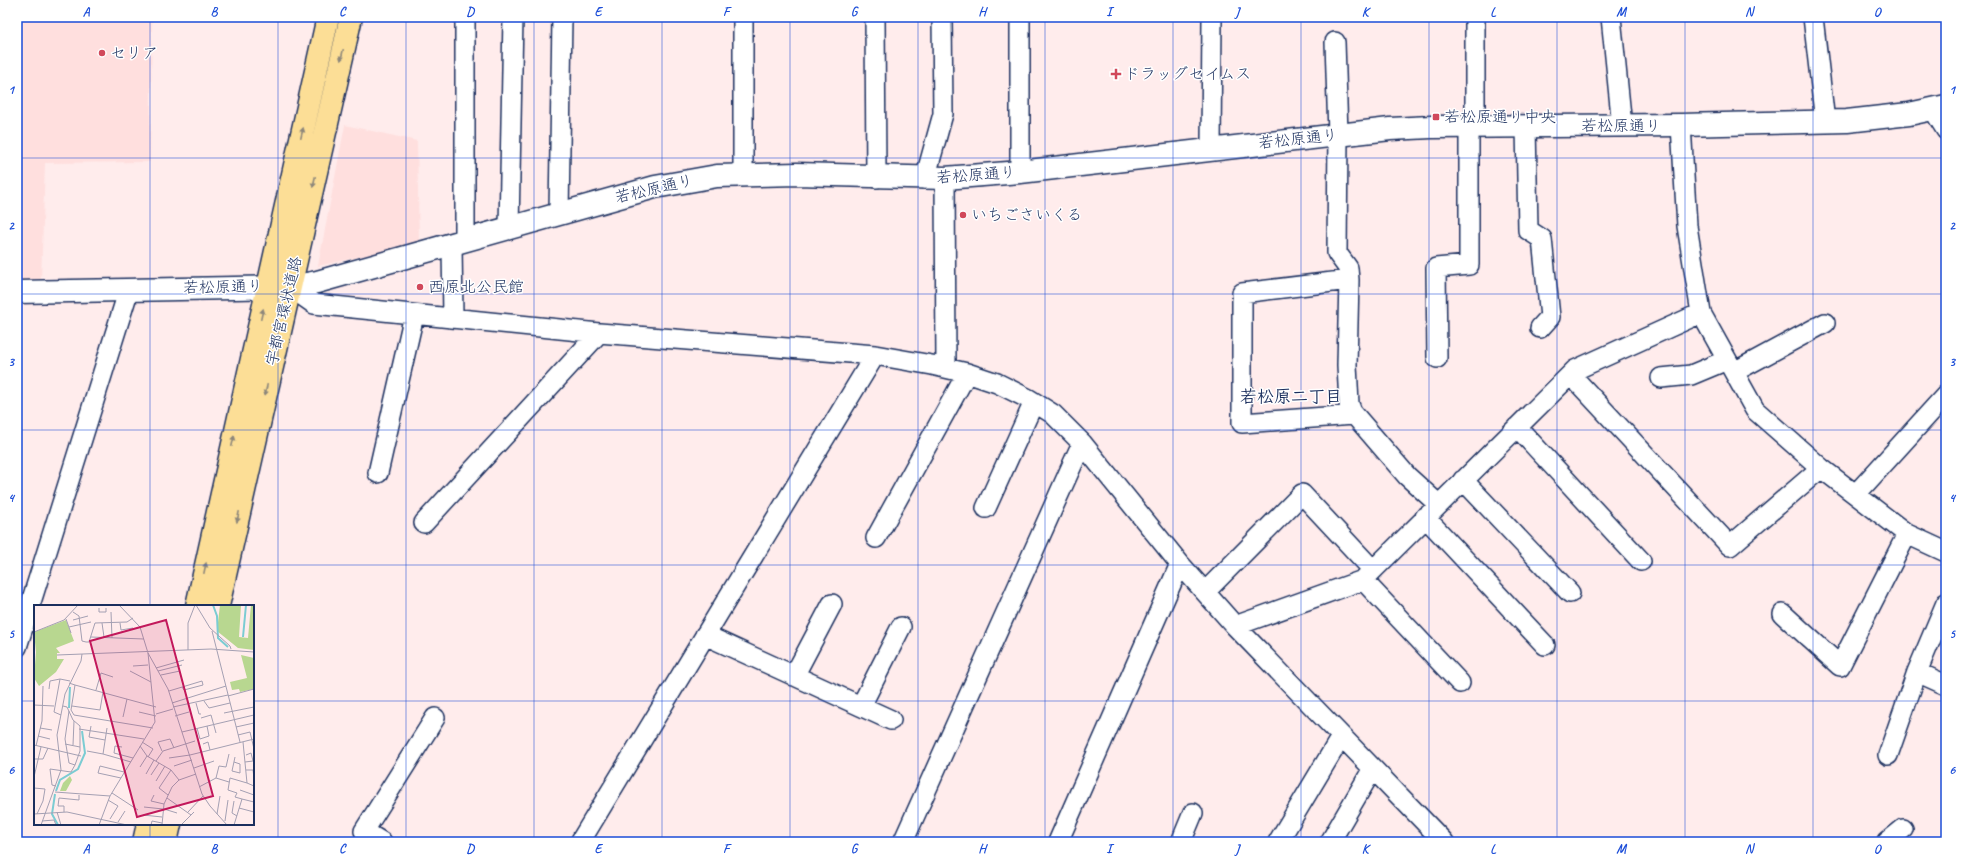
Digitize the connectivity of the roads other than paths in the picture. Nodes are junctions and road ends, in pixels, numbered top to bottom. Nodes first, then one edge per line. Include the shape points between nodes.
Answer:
1 (328, 17) edge
2 (351, 17) edge
3 (465, 17) edge
4 (513, 17) edge
5 (562, 17) edge
6 (875, 17) edge
7 (942, 17) edge
8 (1212, 17) edge
9 (1475, 17) edge
10 (1611, 17) edge
11 (1812, 17) edge
12 (744, 18) edge
13 (1020, 19) dead end
14 (1335, 42) dead end
15 (1940, 107) edge
16 (1825, 122) junction
17 (1681, 125) junction
18 (1472, 126) junction
19 (1526, 126) junction
20 (1622, 126) junction
21 (1946, 130) edge
22 (1338, 134) junction
23 (1211, 148) junction
24 (1020, 172) junction
25 (743, 174) junction
26 (876, 178) junction
27 (935, 179) junction
28 (558, 213) junction
29 (509, 228) junction
30 (458, 242) junction
31 (1349, 280) junction
32 (268, 287) junction
33 (290, 287) junction
34 (129, 289) junction
35 (17, 292) edge
36 (1701, 313) junction
37 (414, 315) junction
38 (453, 318) junction
39 (1825, 323) dead end
40 (1540, 328) dead end
41 (599, 333) junction
42 (875, 355) junction
43 (1437, 358) dead end
44 (1730, 366) junction
45 (946, 368) junction
46 (967, 373) junction
47 (1571, 375) junction
48 (1662, 378) dead end
49 (1946, 395) edge
50 (1034, 402) junction
51 (1354, 415) junction
52 (1517, 427) junction
53 (1082, 443) junction
54 (1821, 468) junction
55 (378, 473) dead end
56 (1463, 480) junction
57 (1856, 494) junction
58 (986, 508) dead end
59 (1432, 511) junction
60 (424, 523) dead end
61 (1907, 534) junction
62 (876, 538) dead end
63 (1946, 552) edge
64 (1641, 562) dead end
65 (1180, 564) junction
66 (1368, 575) junction
67 (1205, 592) junction
68 (1570, 593) dead end
69 (1946, 603) edge
70 (832, 604) dead end
71 (196, 605) edge
72 (218, 605) edge
73 (22, 611) edge
74 (1783, 614) dead end
75 (1235, 626) junction
76 (901, 627) dead end
77 (706, 635) junction
78 (1544, 645) dead end
79 (17, 648) edge
80 (1917, 672) junction
81 (794, 676) junction
82 (1460, 683) dead end
83 (1946, 685) edge
84 (861, 706) junction
85 (435, 718) dead end
86 (891, 720) dead end
87 (1341, 738) junction
88 (1888, 755) dead end
89 (1372, 770) junction
90 (1193, 813) dead end
91 (148, 825) edge
92 (170, 825) edge
93 (1903, 829) dead end
94 (144, 842) edge
95 (166, 842) edge
96 (382, 842) edge
97 (580, 842) edge
98 (904, 842) edge
99 (1058, 842) edge
100 (1180, 842) edge
101 (1278, 842) edge
102 (1330, 842) edge
103 (1444, 842) edge
104 (1887, 842) edge

32 -> 1 highway, 宇都宮環状道路
2 -> 33 highway, 宇都宮環状道路
3 - 30 street
4 - 29 street
5 - 28 street
6 - 26 street
7 - 27 street via 943,114
8 - 23 street
9 - 18 street
10 - 20 street
11 - 16 street
12 - 25 street
13 - 24 street
14 - 22 street
15 - 16 street, 若松原通り via 1867,119
15 - 21 street
16 - 17 street, 若松原通り
17 - 20 street, 若松原通り
17 - 36 street via 1687,226
18 - 19 street, 若松原通り
18 - 22 street, 若松原通り
18 - 43 street via 1469,265 1436,268
19 - 20 street, 若松原通り
19 - 40 street via 1528,230 1542,239 1550,317
22 - 23 street, 若松原通り
22 - 31 street via 1337,252 1348,268
23 - 24 street, 若松原通り
24 - 27 street, 若松原通り
25 - 26 street, 若松原通り
25 - 28 street, 若松原通り via 655,187
26 - 27 street, 若松原通り
27 - 45 street
28 - 29 street, 若松原通り
29 - 30 street, 若松原通り
30 - 33 street, 若松原通り via 317,282
30 - 38 street
31 - 51 street via 1347,365 1349,404
31 - 51 street via 1242,293 1242,423
32 - 33 street, 若松原通り
32 - 34 street, 若松原通り
71 -> 32 highway, 宇都宮環状道路
33 - 37 street via 314,304
33 -> 72 highway, 宇都宮環状道路
34 - 35 street, 若松原通り
34 - 73 street
36 - 44 street
36 - 47 street via 1575,370
37 - 38 street
37 - 55 street
38 - 41 street
39 - 44 street
41 - 42 street
41 - 60 street
42 - 45 street
42 - 77 street
44 - 48 street via 1691,375
44 - 54 street via 1755,410
45 - 46 street
46 - 50 street via 996,383
46 - 62 street
47 - 52 street
47 - 54 street via 1730,546
49 - 57 street
50 - 53 street via 1053,414
50 - 58 street
51 - 59 street via 1407,476
52 - 56 street
52 - 64 street
53 - 65 street
53 - 98 street
54 - 57 street
56 - 59 street
56 - 68 street
57 - 61 street
59 - 66 street
59 - 78 street
61 - 63 street
61 - 74 street via 1840,666
65 - 67 street
65 - 99 street
66 - 67 street via 1302,494
66 - 75 street
66 - 82 street
67 - 75 street
69 - 80 street
70 - 81 street
73 - 79 street
75 - 87 street
76 - 84 street
77 - 81 street
77 - 97 street
80 - 83 street
80 - 88 street
81 - 84 street
84 - 86 street
85 - 96 street via 364,831
87 - 89 street
87 - 101 street
89 - 102 street
89 - 103 street
90 - 100 street
91 - 94 highway
92 - 95 highway
93 - 104 street

